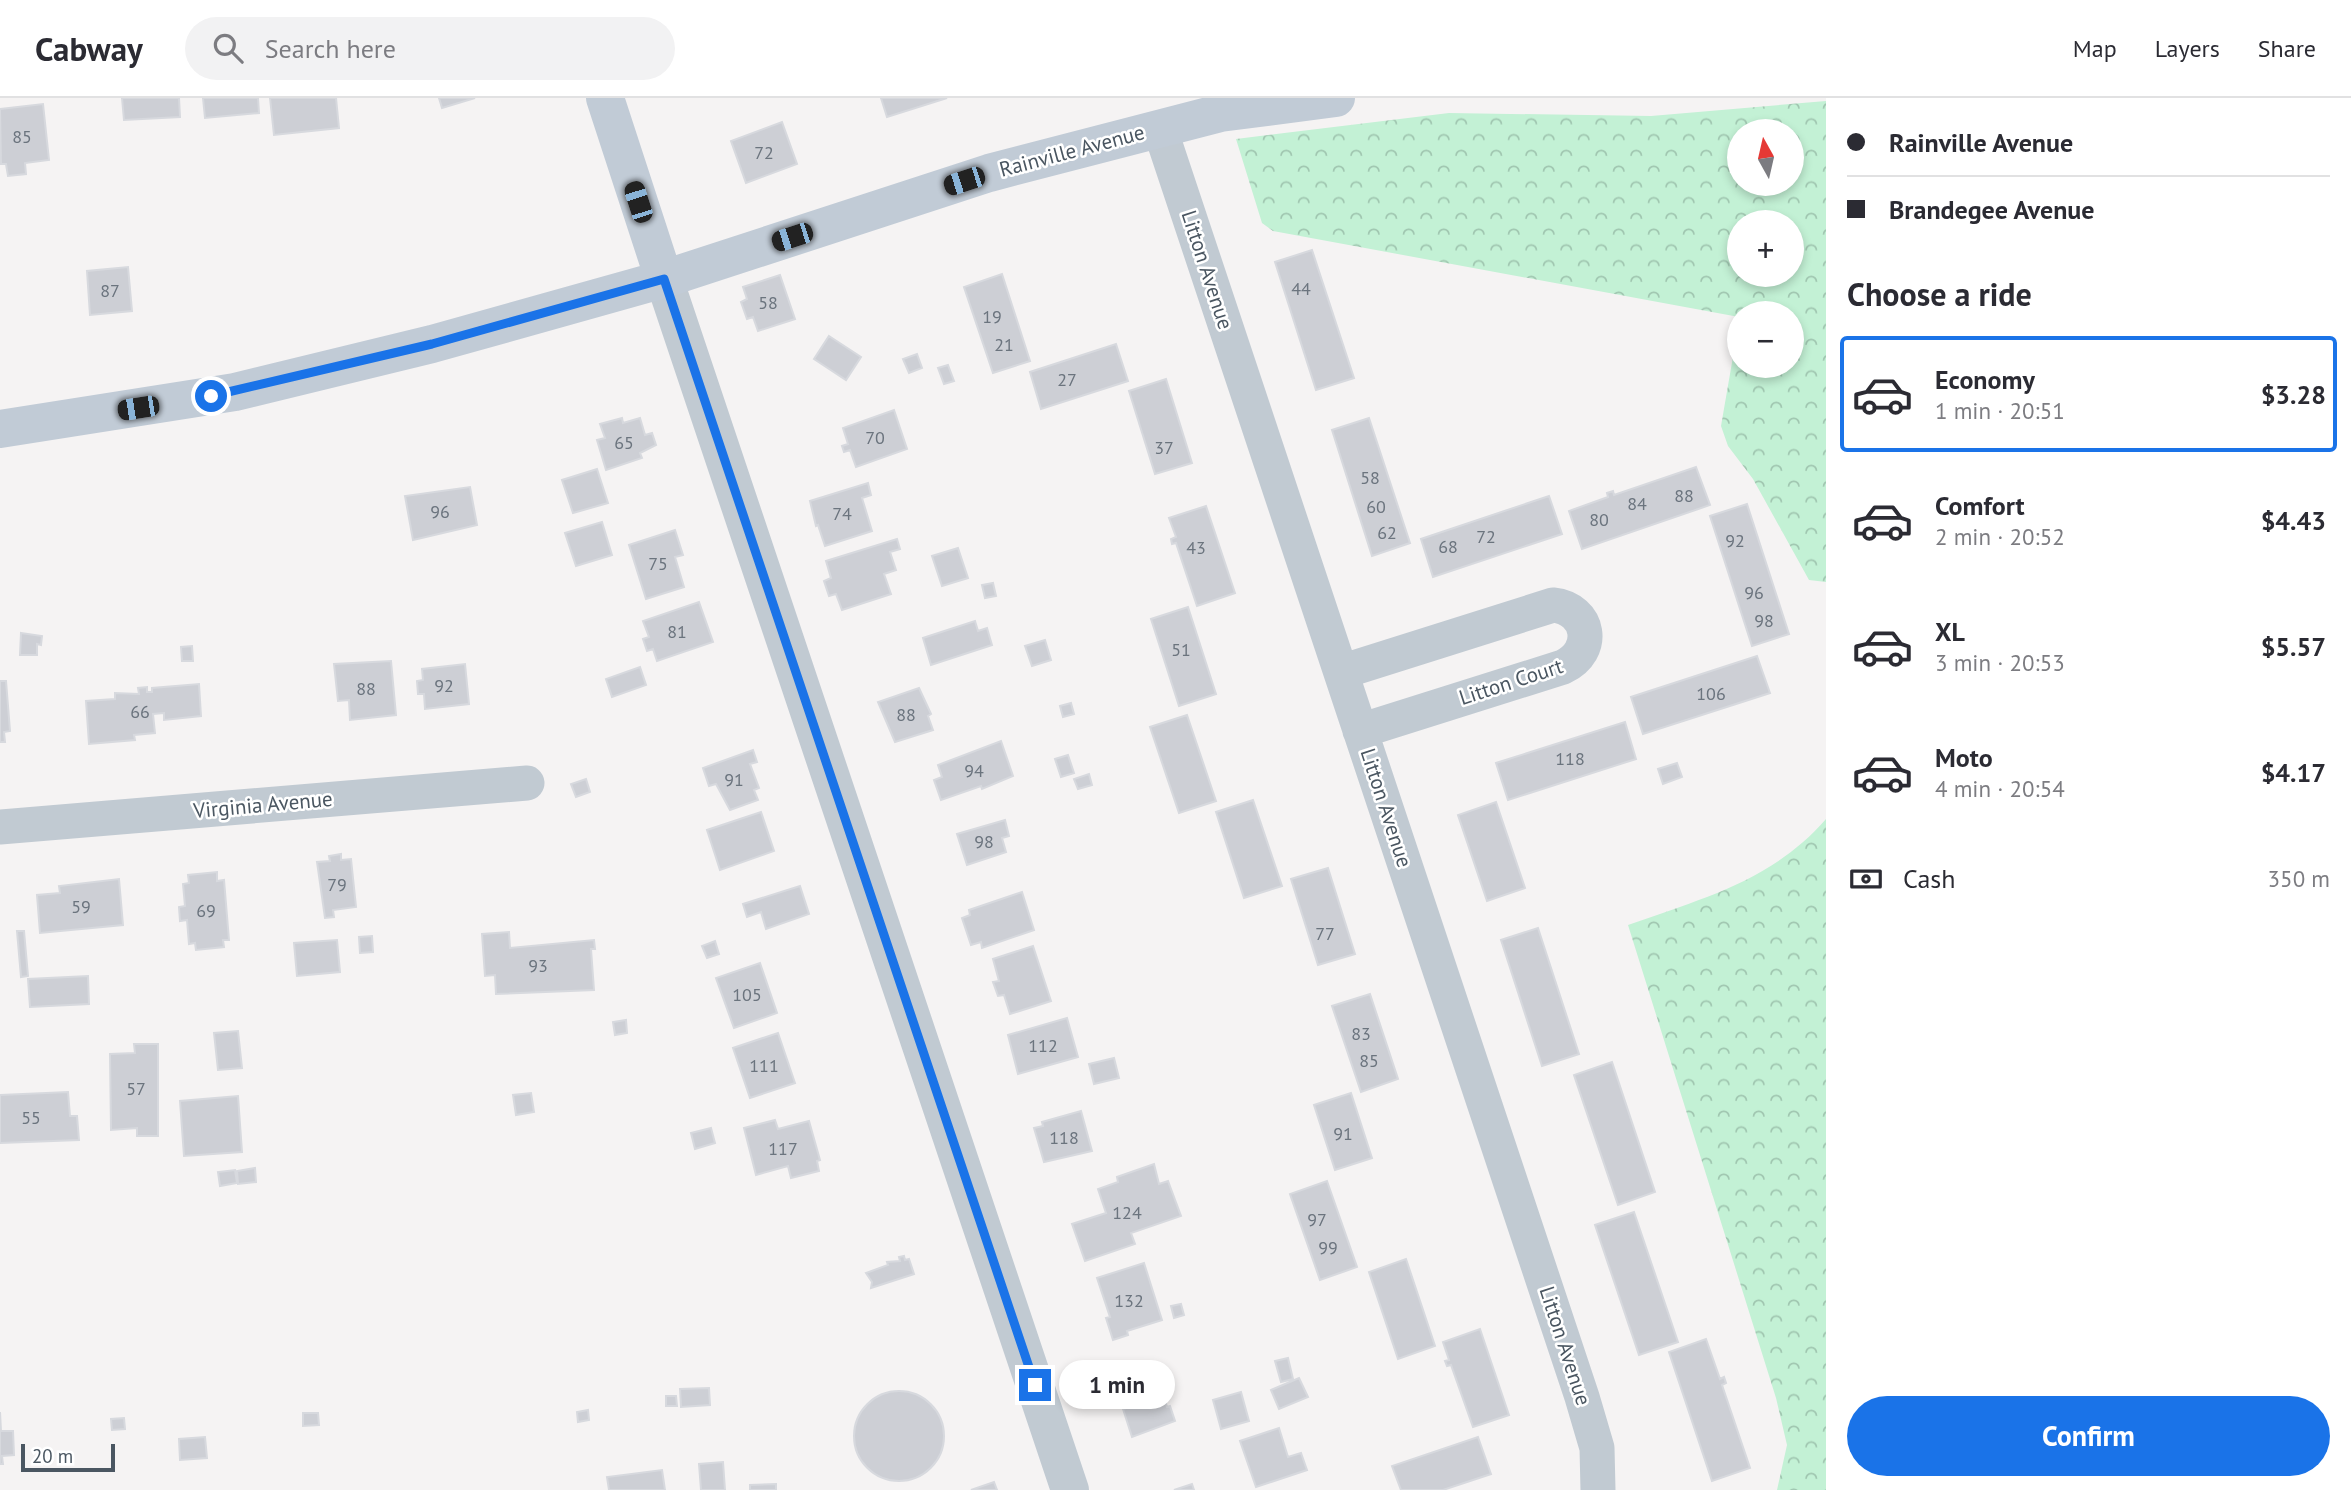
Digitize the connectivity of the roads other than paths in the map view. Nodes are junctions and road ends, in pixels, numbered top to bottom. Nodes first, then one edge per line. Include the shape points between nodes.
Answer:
1 (605, 98) edge
2 (1336, 98) edge
3 (1160, 129) junction
4 (664, 279) junction
5 (0, 429) edge
6 (1341, 672) junction
7 (1360, 731) junction
8 (527, 783) dead end
9 (0, 827) edge
10 (1070, 1490) edge
11 (1598, 1490) edge

1 - 4 main road
2 - 3 main road, Rainville Avenue via 1220,113
3 - 4 main road, Rainville Avenue via 989,173
3 - 6 street, Litton Avenue
4 - 5 main road, Rainville Avenue via 432,344 236,392
4 - 10 street
6 - 7 street, Litton Avenue
6 - 7 street, Litton Court via 1553,605 1572,610 1585,626 1587,636 1580,656 1563,667
7 - 11 street, Litton Avenue via 1593,1433
8 - 9 street, Virginia Avenue

